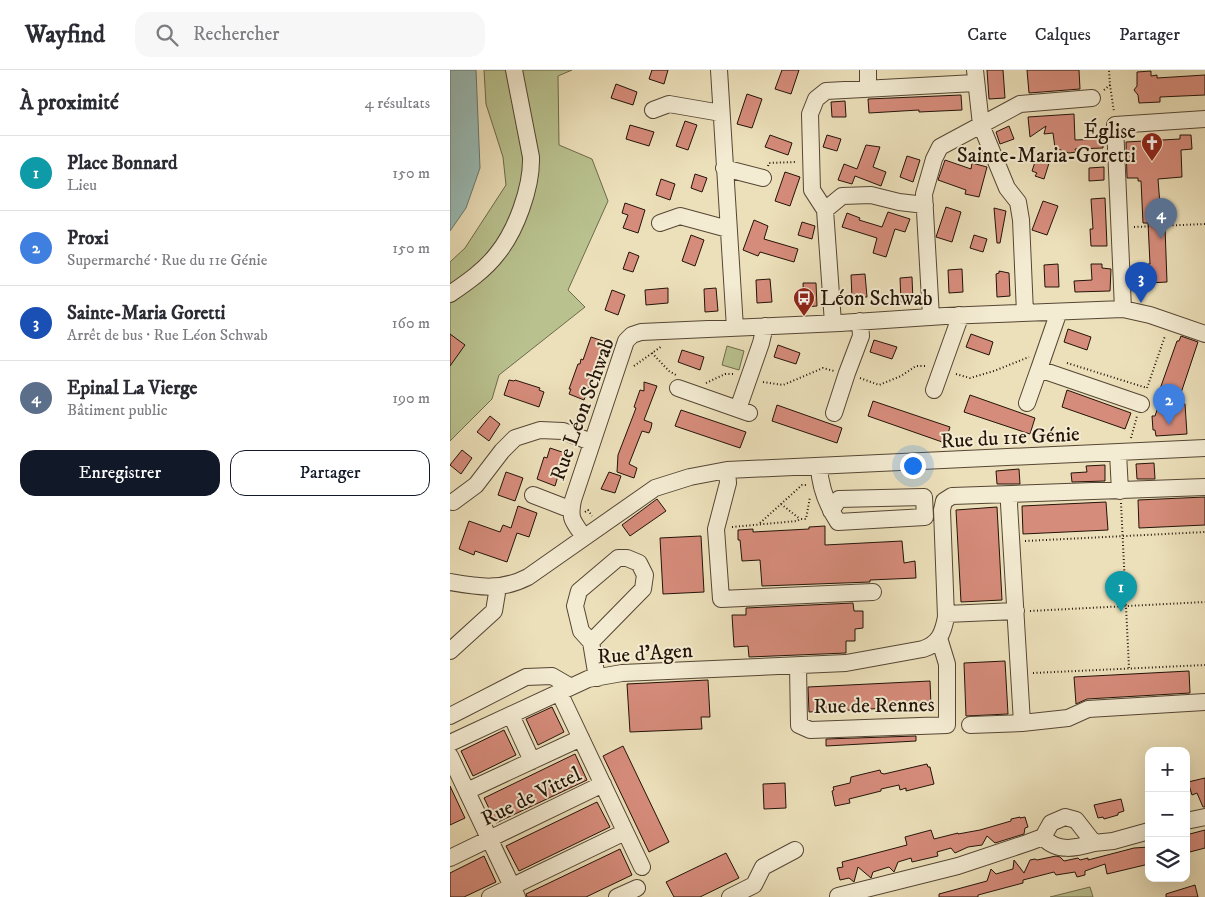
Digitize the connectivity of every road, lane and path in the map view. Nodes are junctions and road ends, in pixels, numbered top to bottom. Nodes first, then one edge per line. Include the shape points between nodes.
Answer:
1 (514, 70) edge
2 (719, 70) edge
3 (868, 70) edge
4 (1109, 70) edge
5 (975, 76) edge
6 (1110, 85) junction
7 (868, 88) junction
8 (1092, 98) joint
9 (653, 110) dead end
10 (721, 113) junction
11 (1205, 119) edge
12 (981, 124) junction
13 (1115, 125) junction
14 (811, 162) junction
15 (724, 168) junction
16 (763, 178) joint
17 (924, 205) junction
18 (825, 210) junction
19 (660, 222) dead end
20 (1205, 224) edge
21 (1119, 228) junction
22 (728, 229) junction
23 (450, 294) edge
24 (1123, 309) junction
25 (1057, 312) junction
26 (1025, 313) junction
27 (958, 315) junction
28 (931, 317) junction
29 (860, 321) junction
30 (1168, 322) junction
31 (833, 323) junction
32 (765, 326) junction
33 (735, 328) junction
34 (668, 331) junction
35 (1205, 334) edge
36 (652, 353) junction
37 (619, 361) junction
38 (1042, 362) junction
39 (941, 370) junction
40 (847, 373) junction
41 (749, 377) junction
42 (679, 382) joint
43 (704, 384) dead end
44 (934, 390) dead end
45 (1028, 404) dead end
46 (1141, 404) joint
47 (834, 413) dead end
48 (591, 442) junction
49 (1131, 444) dead end
50 (1205, 448) edge
51 (1118, 453) junction
52 (727, 470) junction
53 (817, 478) junction
54 (1205, 487) edge
55 (1120, 491) junction
56 (533, 495) dead end
57 (1010, 495) junction
58 (453, 502) dead end
59 (781, 504) junction
60 (831, 511) junction
61 (572, 514) junction
62 (595, 518) dead end
63 (800, 519) junction
64 (760, 524) junction
65 (716, 529) junction
66 (1205, 532) edge
67 (584, 537) junction
68 (1123, 537) junction
69 (1012, 542) junction
70 (450, 582) edge
71 (498, 587) junction
72 (873, 592) dead end
73 (1205, 602) edge
74 (1125, 606) junction
75 (1016, 612) junction
76 (946, 614) junction
77 (939, 638) junction
78 (591, 642) junction
79 (450, 651) edge
80 (1205, 665) edge
81 (798, 666) junction
82 (1129, 668) junction
83 (1019, 674) junction
84 (597, 678) junction
85 (565, 690) junction
86 (1205, 702) edge
87 (511, 715) junction
88 (450, 716) edge
89 (1022, 723) junction
90 (970, 725) dead end
91 (581, 738) junction
92 (450, 743) edge
93 (450, 756) edge
94 (532, 761) junction
95 (603, 784) junction
96 (467, 791) junction
97 (1205, 816) edge
98 (1190, 820) edge
99 (625, 832) junction
100 (1145, 832) edge
101 (1043, 837) junction
102 (489, 839) junction
103 (1094, 843) junction
104 (795, 850) dead end
105 (450, 858) edge
106 (642, 867) dead end
107 (636, 888) dead end
108 (515, 892) edge
109 (838, 896) edge
110 (490, 897) edge
111 (617, 897) edge
112 (730, 897) edge

1 - 23 street via 531,157 525,195 497,255
2 - 10 street
3 - 7 street
4 - 6 path
5 - 7 street
5 - 12 street
6 - 8 path
6 - 13 path
7 - 14 street via 826,91 816,99 810,114
8 - 12 street via 1020,104
9 - 10 street via 669,104
10 - 15 street
11 - 13 street
12 - 17 street via 940,147 924,194
12 - 26 street via 1007,188 1018,202
13 - 21 street
14 - 16 path via 769,163
14 - 18 street via 812,190
15 - 16 street
15 - 22 street
17 - 18 street via 871,195 842,196
17 - 28 street
18 - 31 street
19 - 22 street via 680,216
20 - 21 path
21 - 24 street
22 - 33 street
24 - 25 street, Rue Léon Schwab
24 - 30 street, Rue Léon Schwab
25 - 26 street, Rue Léon Schwab
25 - 38 street
26 - 27 street, Rue Léon Schwab
27 - 28 street, Rue Léon Schwab
27 - 39 street
28 - 29 street, Rue Léon Schwab
29 - 31 street, Rue Léon Schwab
29 - 40 street via 861,336
30 - 35 street, Rue Léon Schwab
30 - 38 path via 1146,388
31 - 32 street, Rue Léon Schwab
32 - 33 street, Rue Léon Schwab
32 - 41 street
33 - 34 street, Rue Léon Schwab
34 - 36 path via 667,342
34 - 37 street, Rue Léon Schwab via 632,335 626,341
36 - 37 path via 634,366
36 - 42 path
37 - 48 street, Rue Léon Schwab
38 - 39 path via 1031,356 970,378
38 - 45 street
38 - 46 street
39 - 40 path via 916,366 880,385
39 - 44 street
40 - 41 path via 823,368 783,385
40 - 47 street
41 - 42 street via 744,411
41 - 43 path via 726,374
46 - 49 path
48 - 58 street via 563,431 540,430 515,438 476,485
48 - 61 street, Rue Léon Schwab
50 - 51 street, Rue du 11e Génie
51 - 53 street, Rue du 11e Génie
51 - 55 street
52 - 53 street, Rue du 11e Génie
52 - 65 street via 728,483
52 - 67 street, Rue du 11e Génie via 655,488
53 - 59 path via 802,485
53 - 60 street
53 - 63 path via 806,519
54 - 55 street
55 - 57 street
55 - 68 path
56 - 61 street via 564,507
57 - 69 street
57 - 76 street via 952,496 944,501
59 - 63 path
59 - 64 path
60 - 60 street via 838,522 925,516 924,497 839,499
61 - 62 path via 588,510
61 - 67 street
63 - 64 path
64 - 65 path
65 - 72 street via 721,599
66 - 68 path
67 - 71 street, Rue du 11e Génie via 528,577 515,584
68 - 69 path
68 - 74 path
69 - 75 street
70 - 71 street, Rue du 11e Génie
71 - 79 street via 494,612
73 - 74 path
74 - 75 path
74 - 82 path
75 - 76 street
75 - 83 street
76 - 77 street via 944,630
77 - 81 street, Rue de Rennes via 934,646 923,649 846,663
77 - 81 street, Rue de Rennes via 947,664 947,725 810,730 799,725
78 - 78 street via 643,588 645,575 638,563 618,558 579,591 575,606 580,631
78 - 84 street
80 - 82 path
81 - 84 street, Rue d'Agen via 622,674
82 - 83 path
83 - 89 street
84 - 85 street, Rue d'Agen
85 - 87 street, Rue d'Agen
85 - 88 street via 552,676 526,677
85 - 91 street
86 - 89 street via 1088,709 1068,718
87 - 92 street, Rue d'Agen
87 - 94 street
89 - 90 street
91 - 94 street
91 - 95 street
93 - 96 street
94 - 96 street
95 - 99 street
95 - 102 street, Rue de Vittel
96 - 102 street
97 - 98 street
99 - 106 street
99 - 108 street
100 - 103 street
101 - 103 street via 1048,843 1068,849
101 - 103 street via 1051,823 1065,817 1076,820
101 - 109 street via 958,866
102 - 105 street, Rue de Vittel
102 - 108 street
104 - 112 street via 763,867 754,885
107 - 111 street
108 - 110 street

